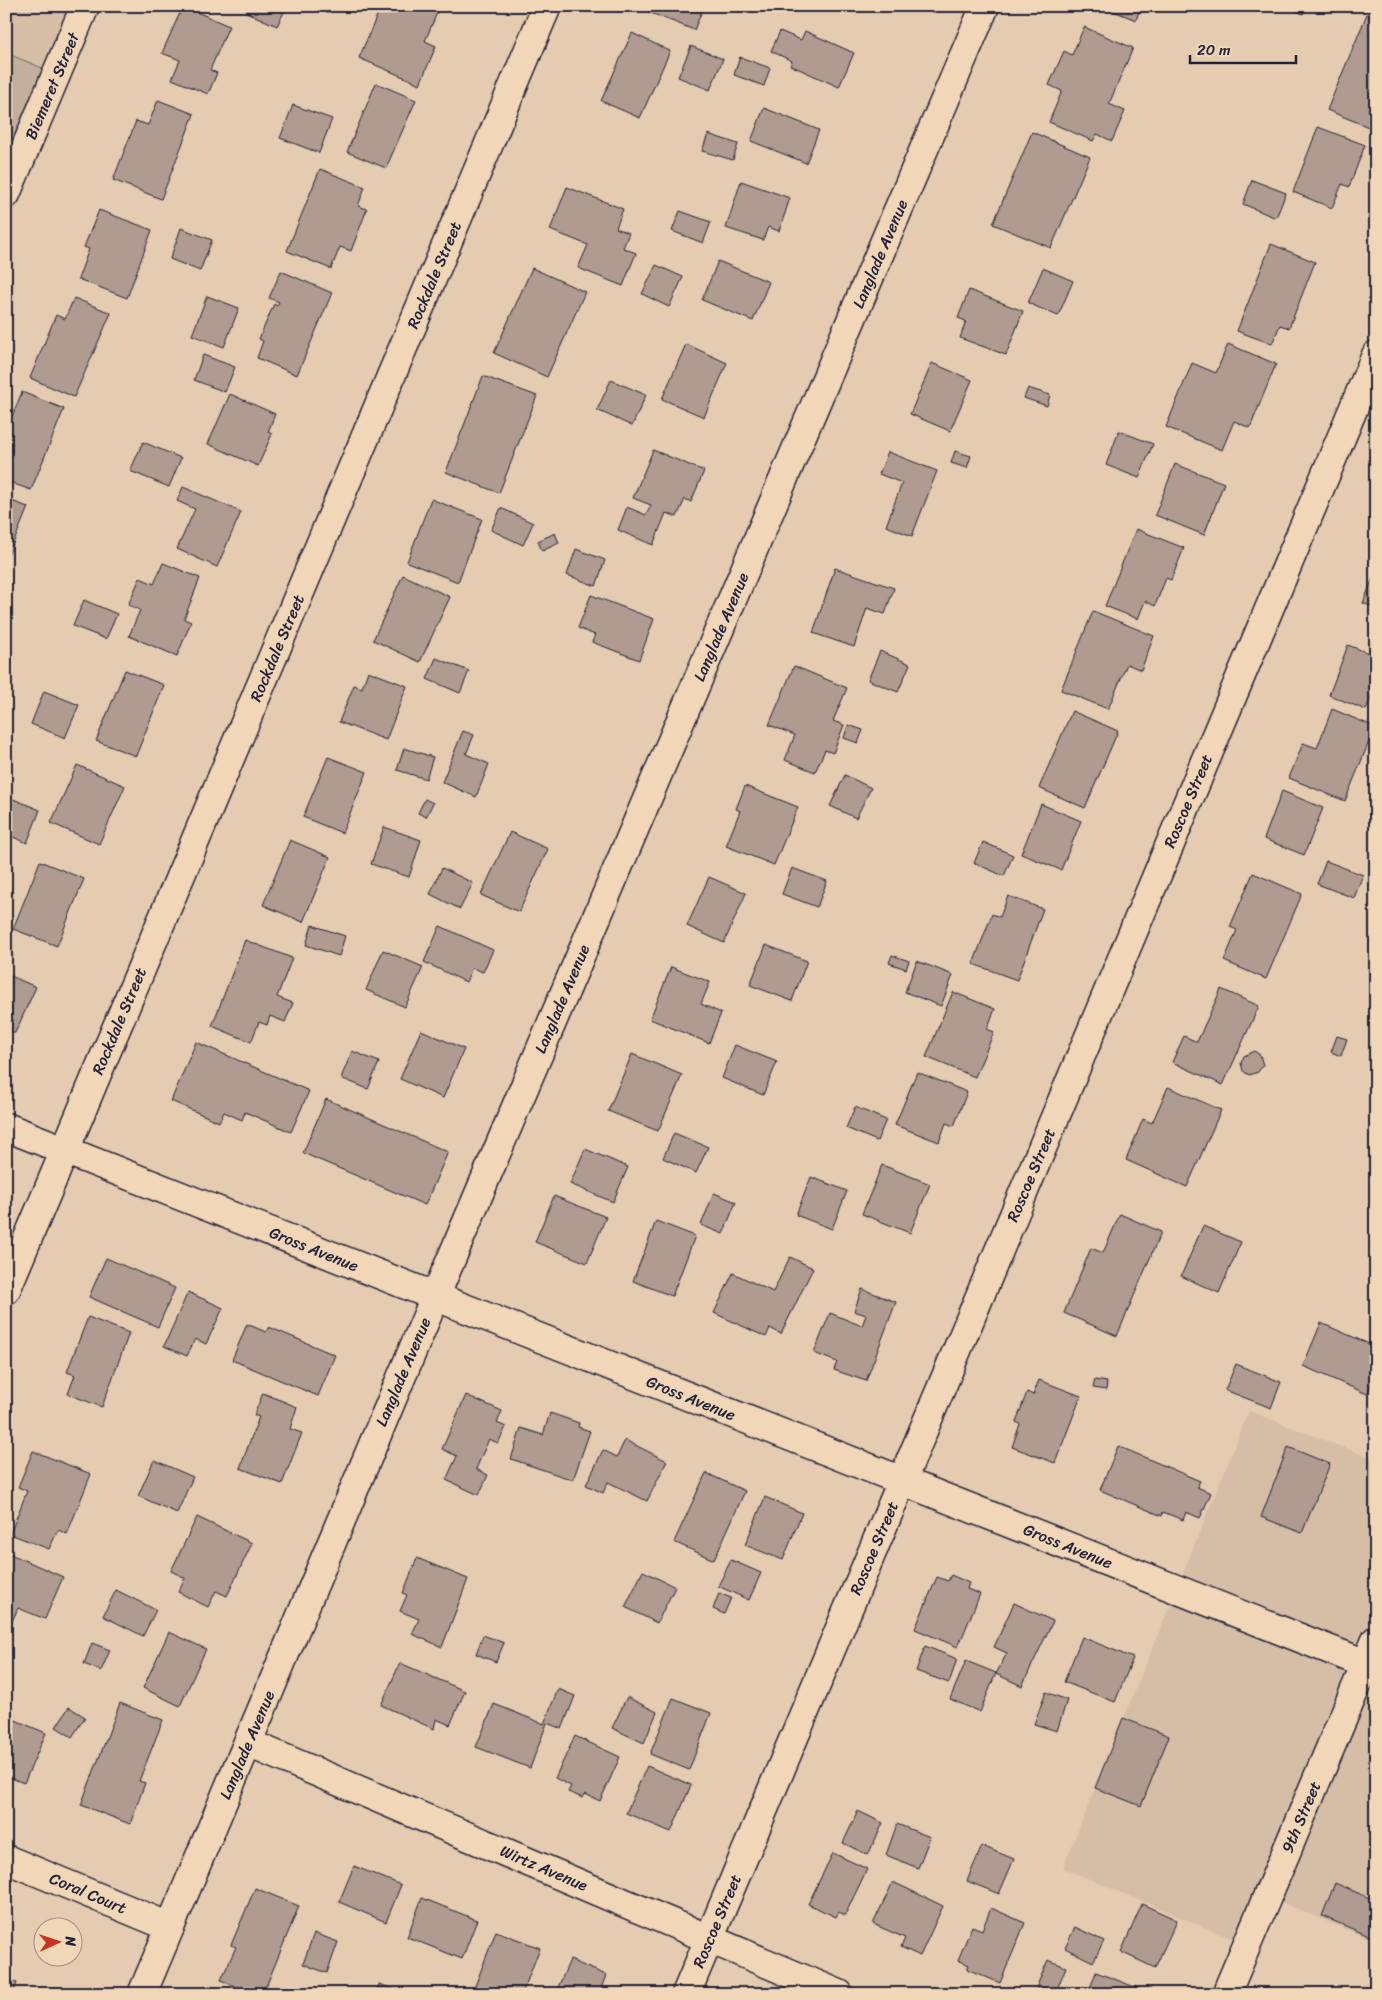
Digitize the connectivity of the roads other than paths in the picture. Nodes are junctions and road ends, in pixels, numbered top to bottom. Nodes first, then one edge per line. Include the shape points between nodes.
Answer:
1 (86, 6) edge
2 (547, 6) edge
3 (985, 6) edge
4 (6, 194) edge
5 (1376, 356) edge
6 (6, 1127) edge
7 (65, 1150) junction
8 (6, 1290) edge
9 (435, 1297) junction
10 (902, 1481) junction
11 (1372, 1657) edge
12 (248, 1743) junction
13 (6, 1858) edge
14 (170, 1927) junction
15 (709, 1938) junction
16 (142, 1994) edge
17 (686, 1994) edge
18 (839, 1994) edge
19 (1226, 1994) edge

1 - 4 street, Biemeret Street
2 - 7 street, Rockdale Street
3 - 9 street, Langlade Avenue
5 - 10 street, Roscoe Street
6 - 7 street, Gross Avenue
7 - 8 street, Rockdale Street
7 - 9 street, Gross Avenue
9 - 10 street, Gross Avenue
9 - 12 street, Langlade Avenue
10 - 11 street, Gross Avenue
10 - 15 street, Roscoe Street
11 - 19 street, 9th Street
12 - 14 street, Langlade Avenue
12 - 15 street, Wirtz Avenue
13 - 14 street, Coral Court
14 - 16 street, Langlade Avenue
15 - 17 street, Roscoe Street
15 - 18 street, Wirtz Avenue

